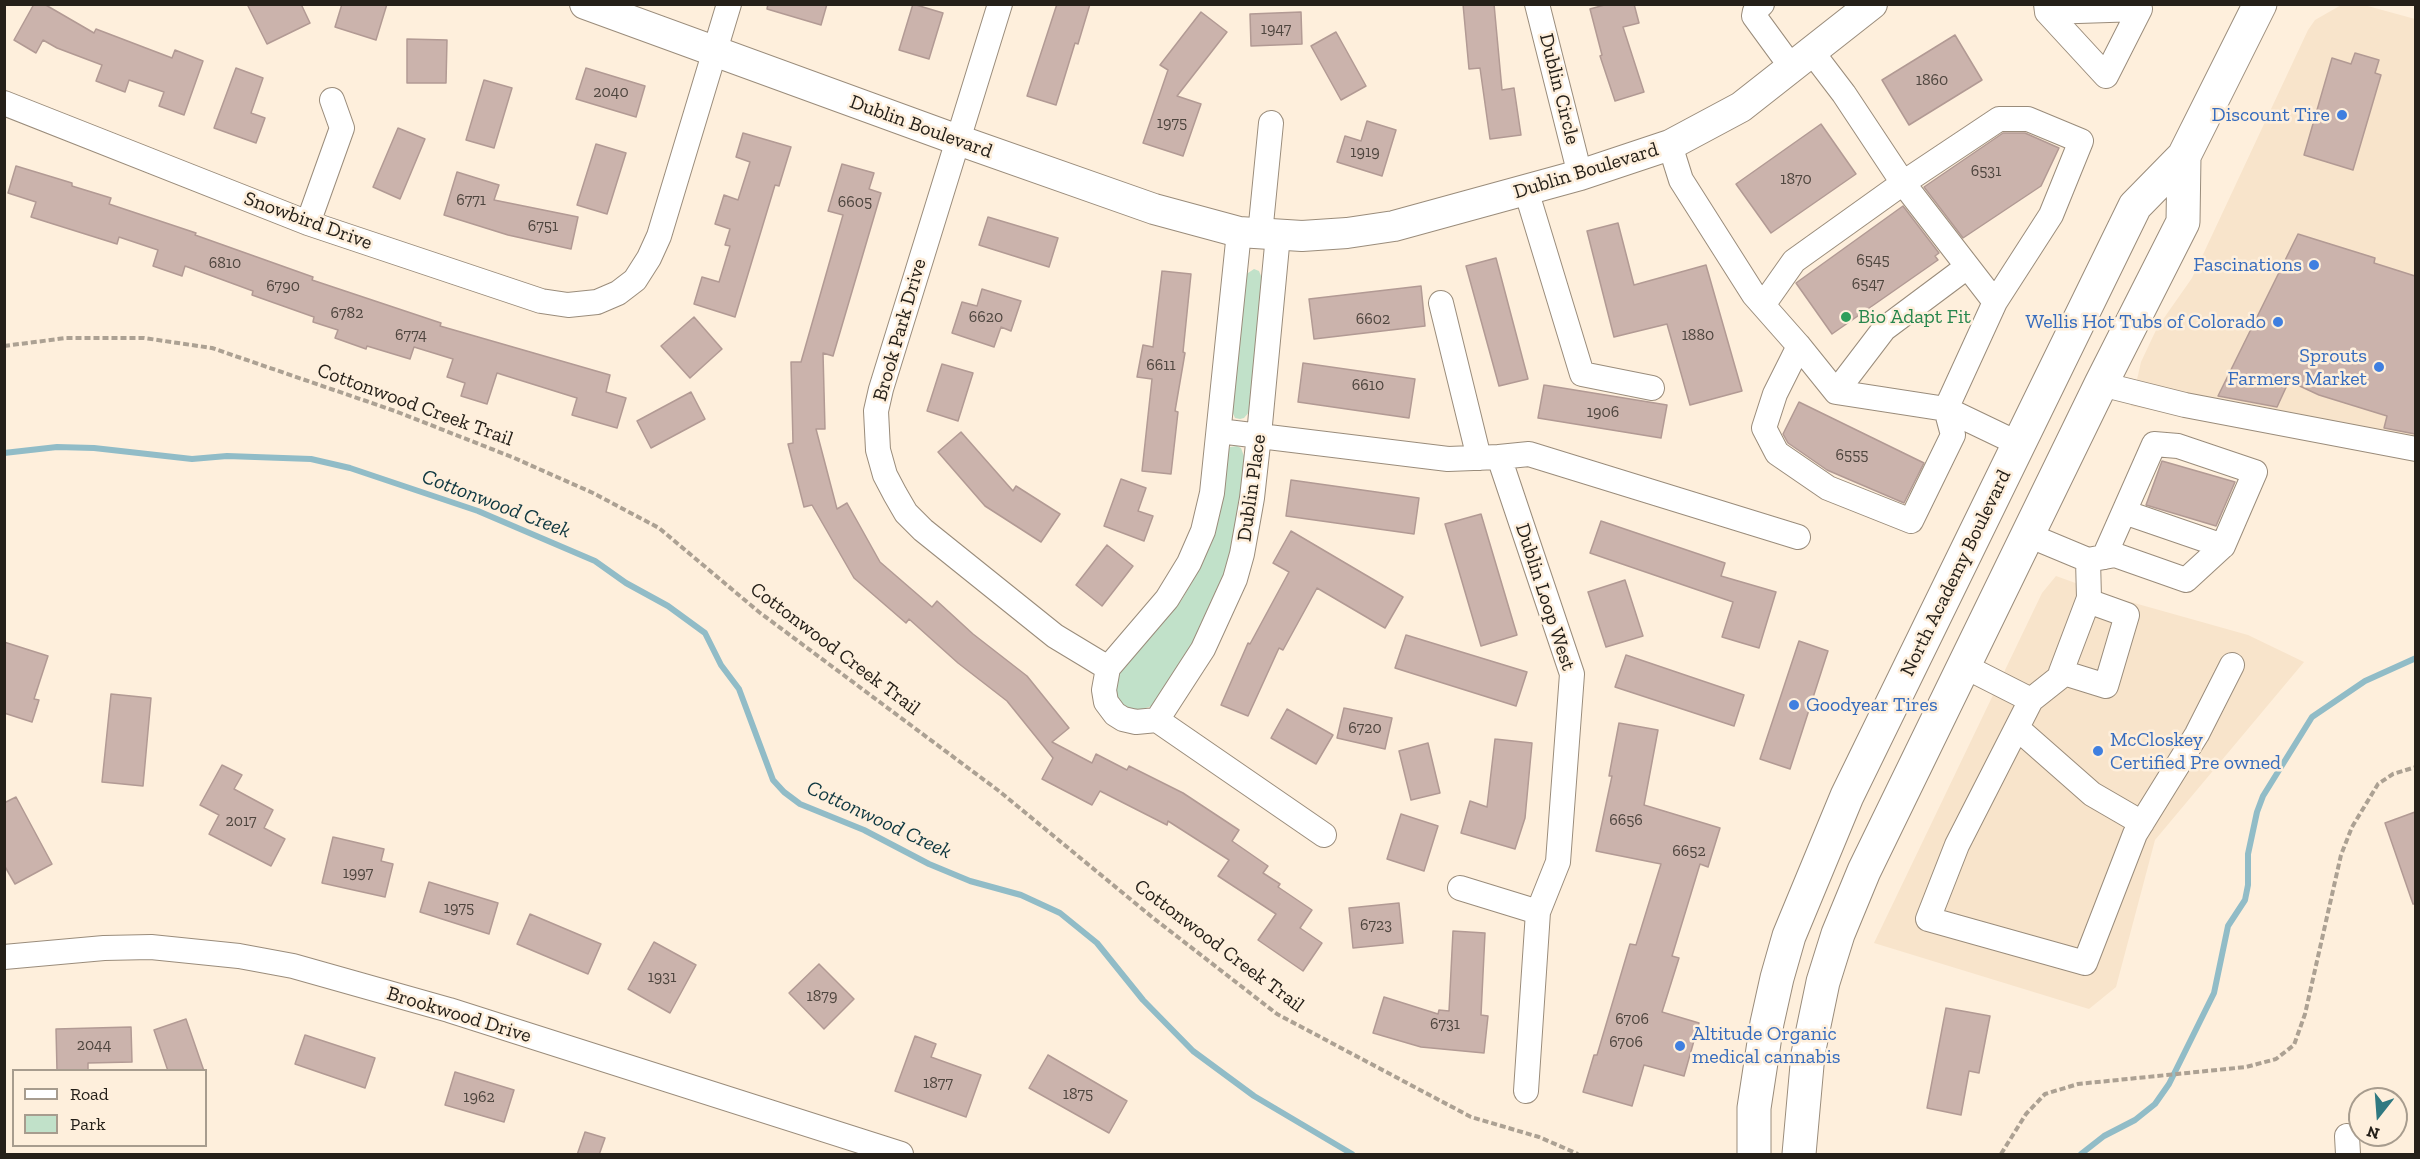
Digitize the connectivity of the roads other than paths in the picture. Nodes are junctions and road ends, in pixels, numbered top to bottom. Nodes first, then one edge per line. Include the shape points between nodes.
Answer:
1 (585, 4) edge
2 (729, 4) edge
3 (1000, 4) edge
4 (1537, 4) edge
5 (1762, 4) edge
6 (1872, 4) edge
7 (2260, 4) edge
8 (715, 52) junction
9 (1802, 60) junction
10 (332, 100) dead end
11 (4, 103) edge
12 (1271, 123) dead end
13 (958, 140) junction
14 (1670, 145) junction
15 (2184, 156) junction
16 (1580, 175) junction
17 (1903, 183) junction
18 (1527, 190) junction
19 (308, 223) junction
20 (1259, 234) junction
21 (1967, 267) junction
22 (1995, 302) junction
23 (1441, 303) dead end
24 (1763, 304) junction
25 (1799, 346) junction
26 (2101, 384) junction
27 (1652, 388) dead end
28 (1836, 392) junction
29 (1946, 409) junction
30 (1219, 431) junction
31 (1259, 435) junction
32 (2019, 444) junction
33 (2415, 449) edge
34 (1490, 457) junction
35 (2124, 512) junction
36 (2028, 534) junction
37 (1798, 537) dead end
38 (2223, 546) junction
39 (2096, 558) junction
40 (2088, 601) junction
41 (1964, 666) junction
42 (2232, 666) dead end
43 (1108, 668) junction
44 (2061, 672) junction
45 (2031, 700) junction
46 (1157, 720) junction
47 (2017, 728) junction
48 (2142, 824) junction
49 (1324, 835) dead end
50 (1460, 888) dead end
51 (1538, 912) junction
52 (4, 957) edge
53 (1526, 1091) dead end
54 (901, 1155) edge
55 (1754, 1155) edge
56 (1798, 1155) edge

1 - 8 main road, Dublin Boulevard
2 - 8 street, Snowbird Drive
3 - 13 street, Brook Park Drive
4 - 16 street, Dublin Circle
5 - 9 street via 1754,16
6 - 9 main road, Dublin Boulevard
7 - 15 highway, North Academy Boulevard
8 - 13 main road, Dublin Boulevard
8 - 19 street, Snowbird Drive via 659,236 650,258 621,300 578,304 541,301
9 - 14 main road, Dublin Boulevard via 1741,106
9 - 17 street via 1844,94
10 - 19 street via 342,128
11 - 19 street, Snowbird Drive
12 - 20 street
13 - 20 main road, Dublin Boulevard via 1164,212
13 - 43 street, Brook Park Drive via 881,389 876,430 880,458 894,494 923,530 1055,636
14 - 16 main road, Dublin Boulevard
14 - 24 street via 1681,180
15 - 26 highway, North Academy Boulevard via 2183,222
15 - 32 highway, North Academy Boulevard via 2135,206
16 - 18 main road, Dublin Boulevard
17 - 21 street
17 - 22 street via 1999,119 2028,119 2081,141 2051,215
17 - 24 street via 1794,261
18 - 20 main road, Dublin Boulevard via 1374,230 1321,236
18 - 27 street via 1582,374
20 - 30 street, Dublin Place
20 - 31 street, Dublin Place
21 - 22 street
21 - 28 street via 1884,329
22 - 29 street
23 - 34 street, Dublin Loop West
24 - 25 street
25 - 28 street
25 - 29 street via 1775,394 1764,428 1777,453 1828,488 1911,521 1953,435
26 - 33 street via 2186,405
26 - 36 highway, North Academy Boulevard
28 - 29 street
29 - 32 street
30 - 31 street
30 - 43 street, Dublin Place via 1210,503 1197,547 1167,599
31 - 34 street via 1448,459
31 - 46 street, Dublin Place via 1247,528 1234,579 1203,649
32 - 55 highway, North Academy Boulevard via 1847,796 1790,936 1767,1023 1754,1108
34 - 37 street via 1529,454
34 - 51 street, Dublin Loop West via 1572,674 1558,862
35 - 38 street
35 - 38 street via 2154,444 2178,446 2255,472
35 - 39 street
36 - 39 street
36 - 41 highway, North Academy Boulevard
38 - 39 street via 2186,580 2115,555
39 - 40 street
40 - 44 street
40 - 44 street via 2127,615 2106,687
41 - 45 street
41 - 56 highway, North Academy Boulevard via 1863,871 1822,982 1808,1054
42 - 48 street via 2198,734
43 - 46 street via 1104,690 1106,702 1115,714 1136,722
44 - 45 street
45 - 47 street
46 - 49 street
47 - 48 street via 2092,794
47 - 48 street via 1957,845 1928,920 2085,963
50 - 51 street
51 - 53 street, Dublin Loop West
52 - 54 street, Brookwood Drive via 152,947 293,966 449,1010

